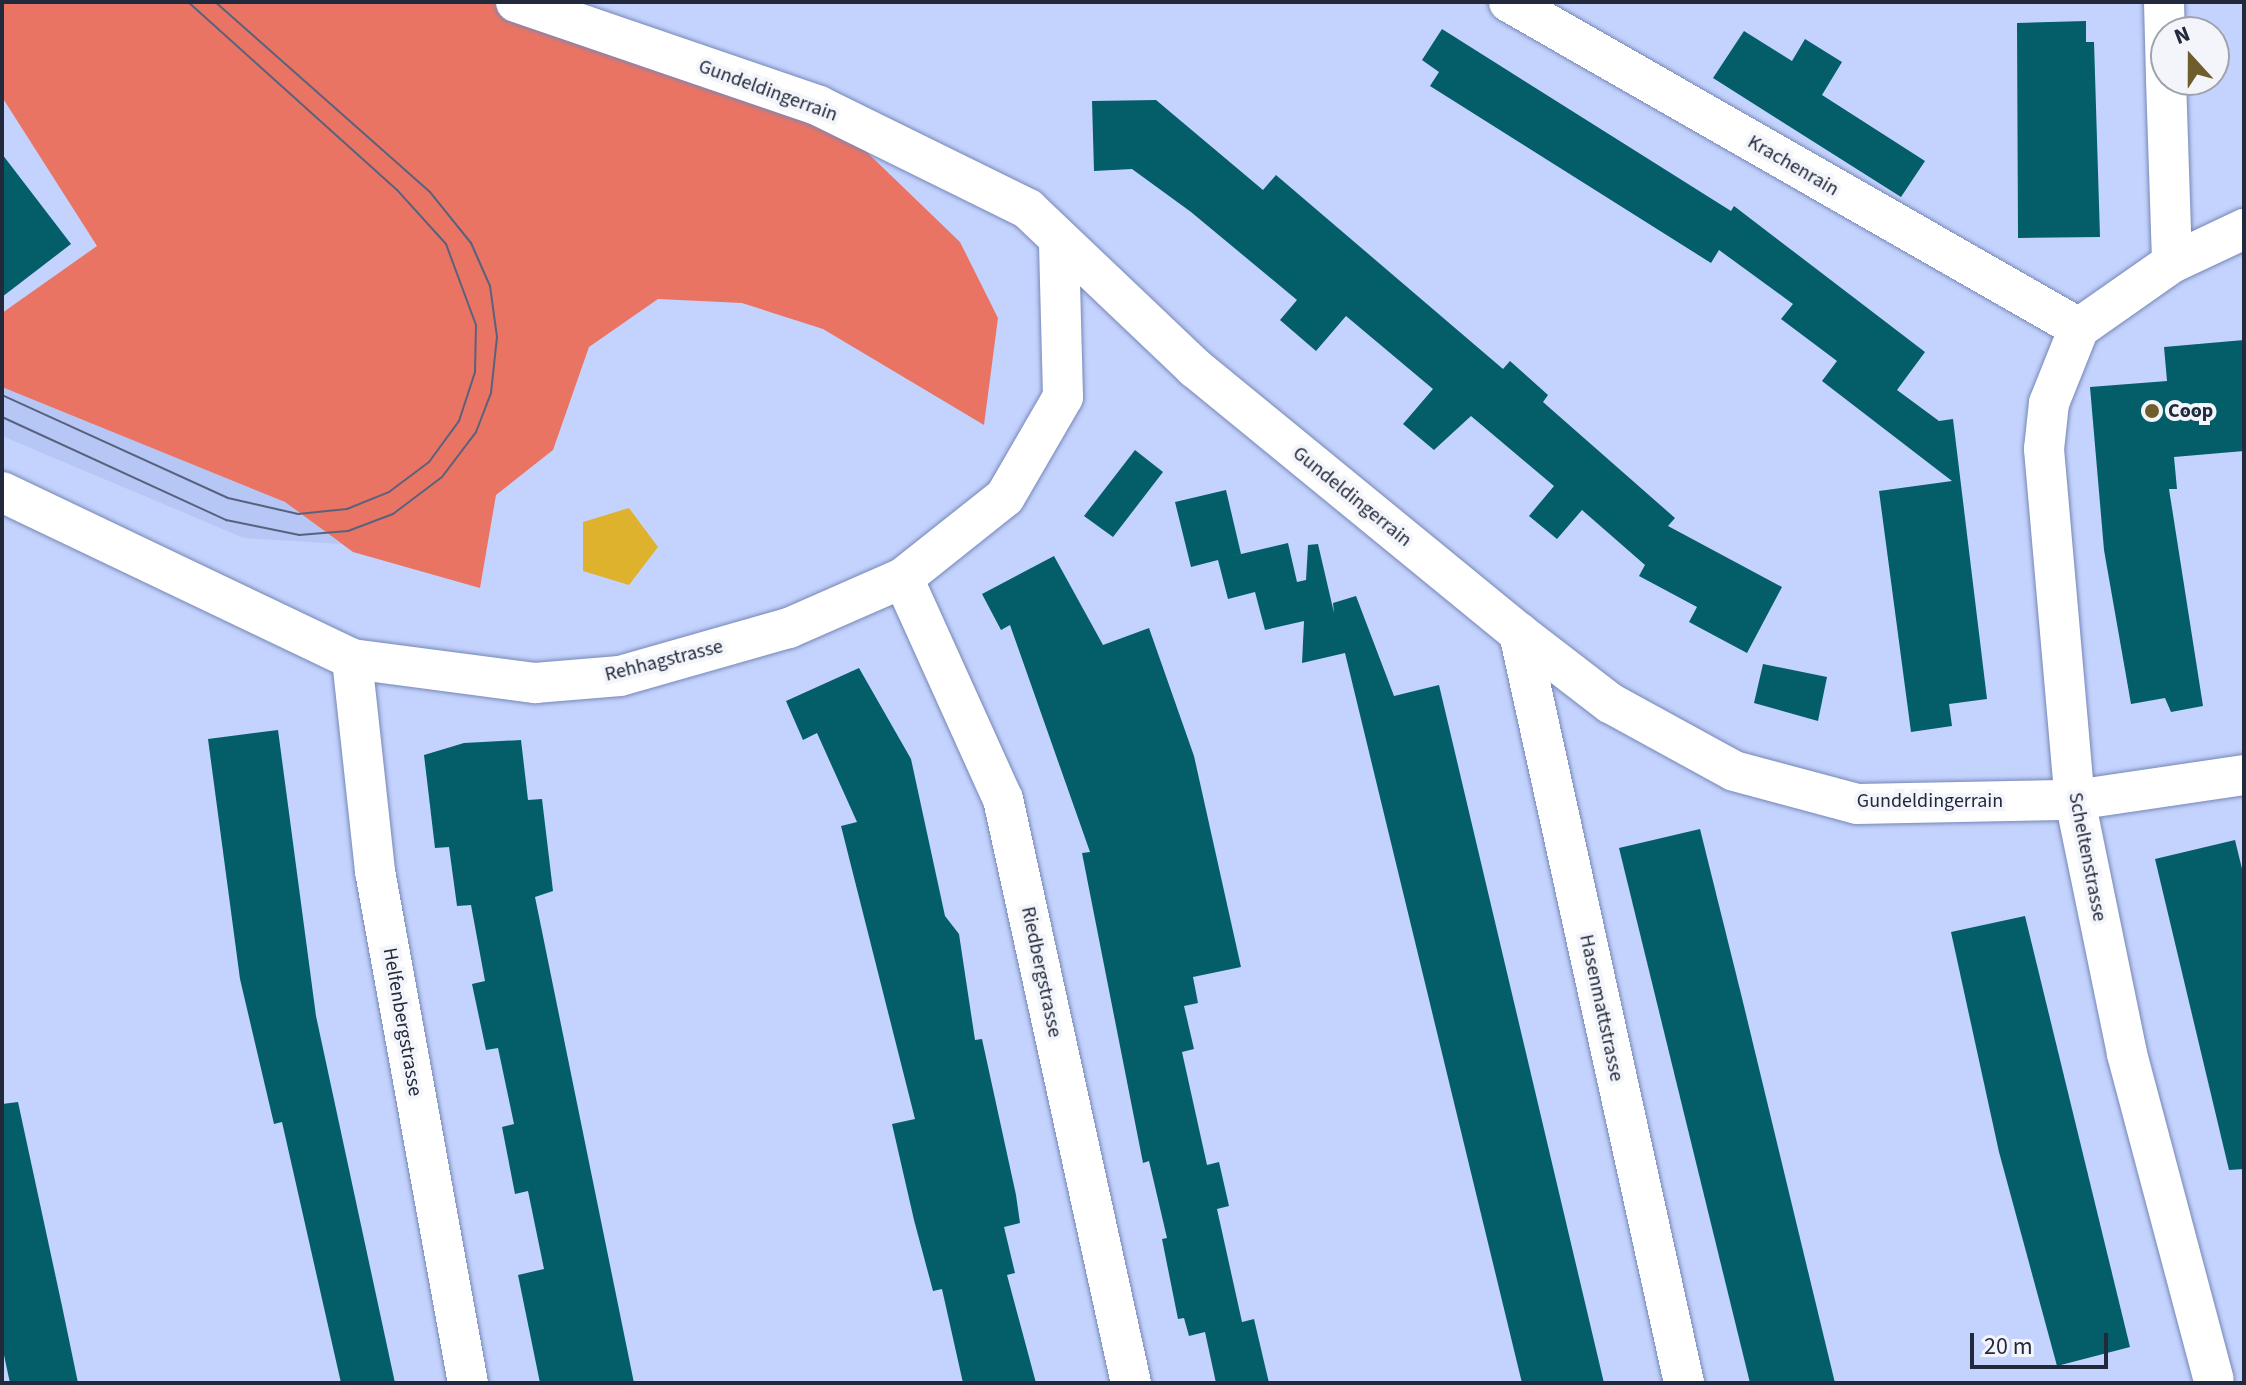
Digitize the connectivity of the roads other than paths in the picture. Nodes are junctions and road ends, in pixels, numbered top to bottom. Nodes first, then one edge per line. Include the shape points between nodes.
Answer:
1 (516, 2) edge
2 (1509, 2) edge
3 (1555, 14) edge
4 (2167, 96) edge
5 (2244, 229) edge
6 (1059, 240) junction
7 (2172, 263) junction
8 (2079, 328) junction
9 (2, 492) edge
10 (903, 578) junction
11 (1519, 633) junction
12 (352, 659) junction
13 (2244, 775) edge
14 (2075, 800) junction
15 (2221, 1377) edge
16 (468, 1383) edge
17 (1131, 1383) edge
18 (1684, 1383) edge

1 - 6 street, Gundeldingerrain via 819,106 1028,209
2 - 3 street, Krachenrain
3 - 8 street, Krachenrain
4 - 7 street
5 - 7 street
6 - 10 street, Rehhagstrasse via 1063,397 1005,497
6 - 11 street, Gundeldingerrain via 1195,368
7 - 8 street
8 - 14 street, Scheltenstrasse via 2049,403 2044,449
9 - 12 street, Rehhagstrasse
10 - 12 street, Rehhagstrasse via 789,628 620,676 535,683
10 - 17 street, Riedbergstrasse via 1003,799
11 - 14 street, Gundeldingerrain via 1610,703 1734,771 1857,804
11 - 18 street, Hasenmattstrasse
12 - 16 street, Helfenbergstrasse via 375,871
13 - 14 street, Gundeldingerrain
14 - 15 street, Scheltenstrasse via 2127,1054

